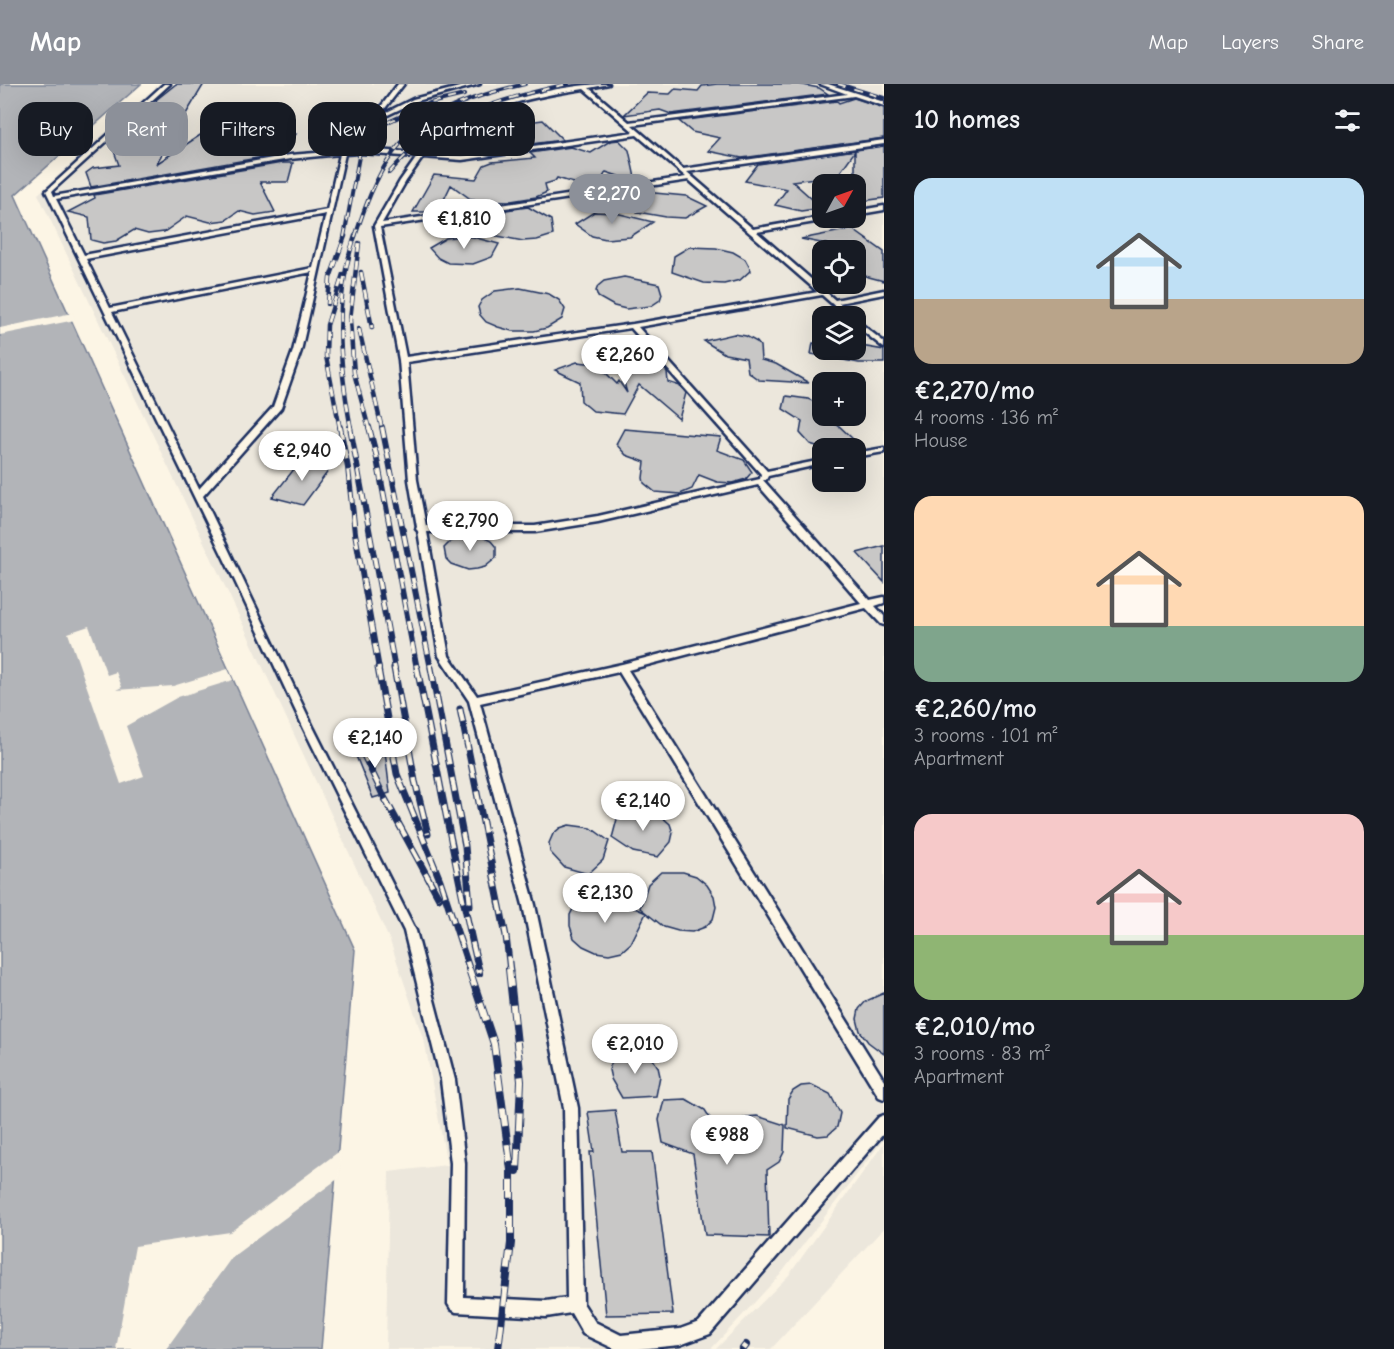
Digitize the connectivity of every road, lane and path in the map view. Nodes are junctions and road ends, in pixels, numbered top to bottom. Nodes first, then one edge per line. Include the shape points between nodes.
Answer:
1 (167, 84) edge
2 (401, 84) edge
3 (477, 84) edge
4 (606, 84) edge
5 (823, 84) edge
6 (585, 87) junction
7 (857, 94) junction
8 (387, 102) edge
9 (516, 102) edge
10 (884, 105) edge
11 (387, 114) edge
12 (628, 124) junction
13 (638, 133) junction
14 (884, 142) edge
15 (535, 148) edge
16 (308, 156) edge
17 (342, 156) edge
18 (421, 156) joint
19 (476, 156) edge
20 (682, 171) junction
21 (690, 178) junction
22 (52, 198) junction
23 (884, 208) edge
24 (330, 211) junction
25 (866, 211) edge
26 (812, 221) edge
27 (376, 226) junction
28 (751, 231) junction
29 (81, 258) junction
30 (316, 269) junction
31 (812, 284) edge
32 (884, 292) edge
33 (817, 294) edge
34 (824, 294) edge
35 (834, 302) junction
36 (839, 306) edge
37 (108, 311) junction
38 (633, 326) junction
39 (866, 330) edge
40 (884, 346) edge
41 (403, 360) junction
42 (884, 450) edge
43 (866, 453) edge
44 (812, 465) edge
45 (763, 478) junction
46 (198, 496) junction
47 (420, 529) junction
48 (884, 600) edge
49 (868, 604) junction
50 (884, 622) edge
51 (622, 668) junction
52 (474, 700) junction
53 (884, 1092) edge
54 (884, 1122) edge
55 (575, 1305) junction

1 - 22 lane via 49,191
2 - 8 lane
3 - 11 lane via 415,100
4 - 6 lane
5 - 7 lane
6 - 9 lane
6 - 12 lane
7 - 10 lane
7 - 12 lane
12 - 13 lane
13 - 15 lane
13 - 20 lane
14 - 20 lane
16 - 22 lane
17 - 24 lane
18 - 19 lane
18 - 27 lane
20 - 21 lane
21 - 27 lane
21 - 28 lane
22 - 29 lane
23 - 25 lane
24 - 29 lane
24 - 30 lane
26 - 28 lane
27 - 41 lane
28 - 31 lane
29 - 37 lane
30 - 37 lane
30 - 46 lane via 297,351 277,408
32 - 35 lane
33 - 38 lane
34 - 35 lane
35 - 36 lane
37 - 46 lane
38 - 41 lane
38 - 45 lane
39 - 40 lane
41 - 47 lane
42 - 43 lane
44 - 45 lane
45 - 47 lane via 598,519 535,529
45 - 49 lane
46 - 55 lane via 410,931 448,1080 458,1163 456,1304 546,1309
47 - 52 lane via 444,656
48 - 49 lane
49 - 50 lane
49 - 51 lane
51 - 52 lane
51 - 53 lane
52 - 55 lane via 529,905 571,1108
54 - 55 lane via 704,1328 680,1338 620,1343 589,1328

